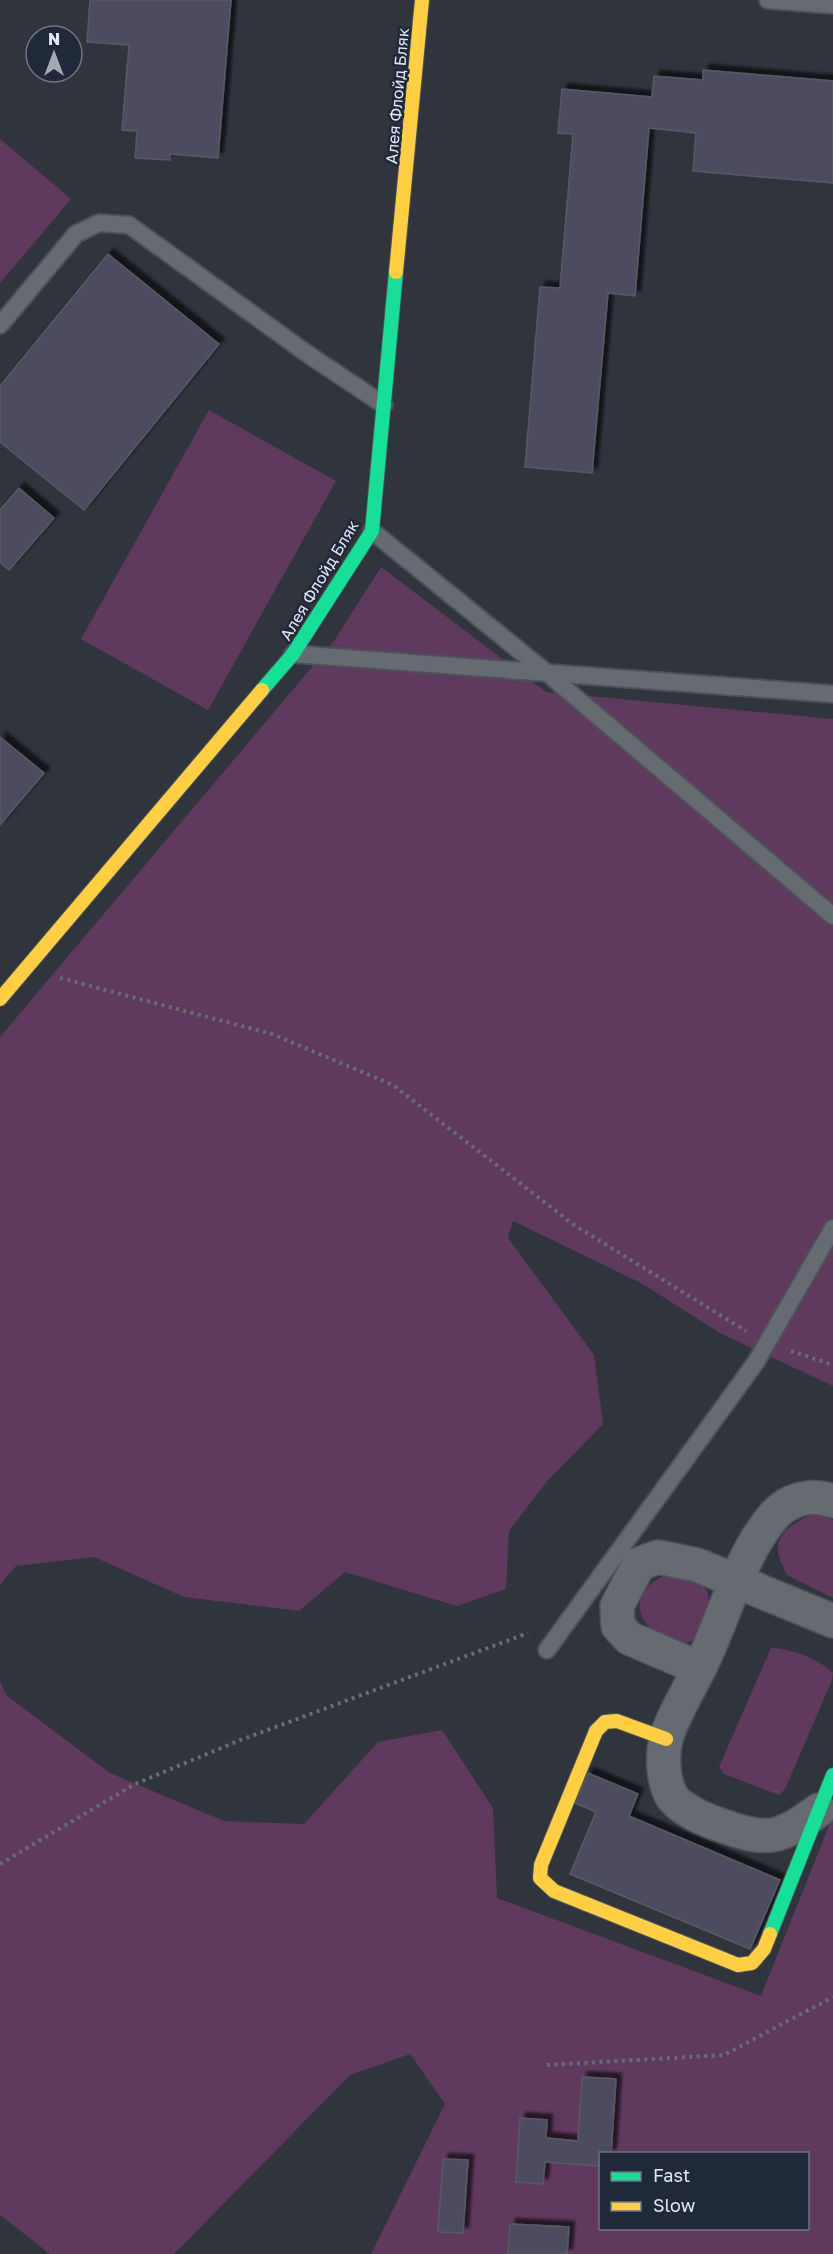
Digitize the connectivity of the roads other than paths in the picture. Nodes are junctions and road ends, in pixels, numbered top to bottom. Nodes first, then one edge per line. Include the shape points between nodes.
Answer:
1 (422, 0) edge
2 (768, 0) edge
3 (833, 5) edge
4 (0, 325) edge
5 (384, 405) junction
6 (372, 531) junction
7 (293, 654) junction
8 (547, 673) junction
9 (833, 694) edge
10 (833, 916) edge
11 (0, 999) edge
12 (833, 1228) edge
13 (833, 1501) edge
14 (737, 1583) junction
15 (833, 1620) edge
16 (547, 1650) dead end
17 (699, 1668) junction
18 (666, 1738) junction
19 (833, 1775) edge
20 (819, 1810) junction

1 - 5 street, Алея Флойд Бляк
2 - 3 lane
4 - 5 lane via 76,234 99,223 129,225
5 - 6 street, Алея Флойд Бляк
6 - 7 street, Алея Флойд Бляк
6 - 8 lane
7 - 8 lane
7 - 11 street, Алея Флойд Бляк
8 - 9 lane
8 - 10 lane
12 - 16 lane via 766,1343
13 - 14 street via 798,1498 773,1516 752,1547
14 - 15 street
14 - 17 street
14 - 17 street via 697,1565 658,1557 639,1564 617,1606 618,1626 629,1638
17 - 18 street
18 - 20 street via 664,1765 670,1795 699,1818 756,1838 792,1830
18 - 20 street via 617,1721 605,1722 596,1731 541,1865 540,1878 554,1891 738,1965 753,1963 764,1949
19 - 20 street

